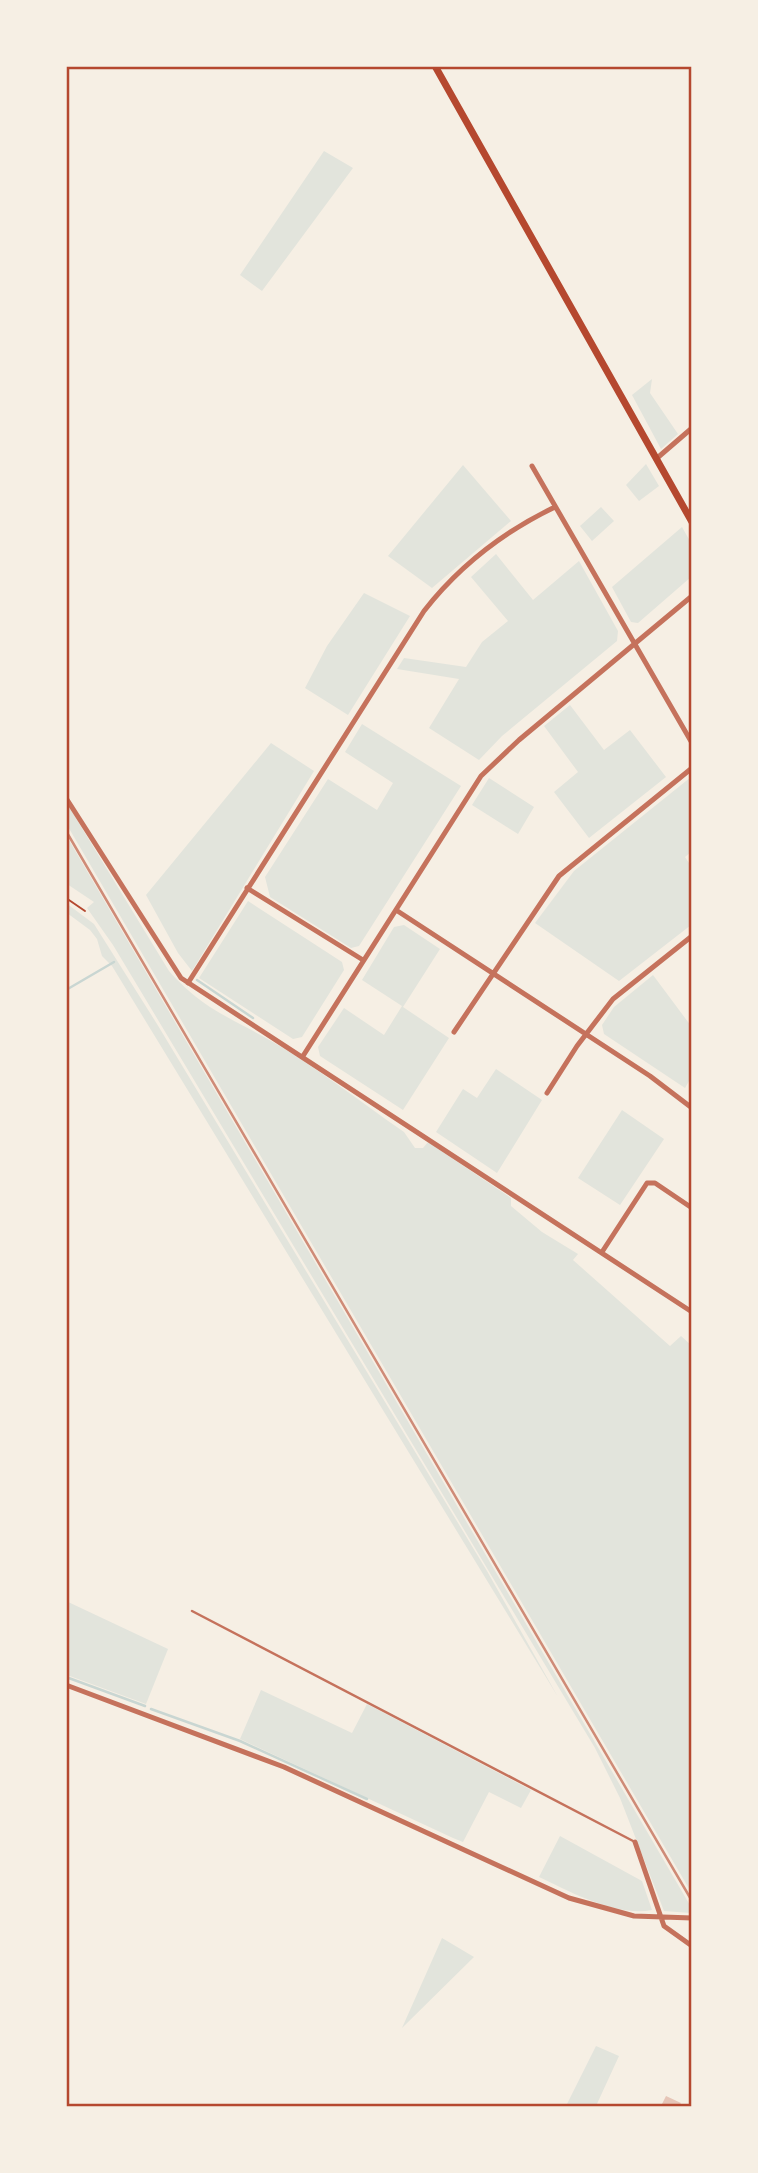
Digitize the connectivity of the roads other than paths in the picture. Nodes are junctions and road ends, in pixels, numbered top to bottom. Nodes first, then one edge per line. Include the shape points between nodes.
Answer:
1 (435, 66) edge
2 (691, 428) edge
3 (656, 459) junction
4 (532, 467) dead end
5 (555, 507) junction
6 (691, 522) edge
7 (691, 596) edge
8 (634, 642) junction
9 (691, 743) edge
10 (691, 768) edge
11 (66, 798) edge
12 (247, 888) junction
13 (396, 910) junction
14 (691, 936) edge
15 (363, 960) junction
16 (493, 974) junction
17 (188, 983) junction
18 (454, 1032) dead end
19 (585, 1035) junction
20 (303, 1056) junction
21 (547, 1093) dead end
22 (691, 1108) edge
23 (691, 1208) edge
24 (602, 1252) junction
25 (691, 1312) edge
26 (192, 1611) dead end
27 (66, 1685) edge
28 (635, 1843) joint
29 (660, 1918) junction
30 (691, 1918) edge
31 (691, 1946) edge

1 - 3 main road
2 - 3 street
3 - 6 main road
4 - 5 street
5 - 8 street
5 - 12 street via 511,529 437,594
7 - 8 street
8 - 9 street
8 - 13 street via 481,776
10 - 16 street via 559,876
11 - 17 street via 176,973
12 - 15 street
12 - 17 street
13 - 15 street
13 - 16 street
14 - 19 street via 622,990
15 - 20 street
16 - 18 street
16 - 19 street
17 - 20 street
19 - 21 street
19 - 22 street
20 - 24 street
23 - 24 street via 655,1183 647,1183
24 - 25 street
26 - 28 lane
27 - 29 street via 284,1767 569,1898 623,1914
28 - 29 street
29 - 30 street
29 - 31 street via 670,1933

